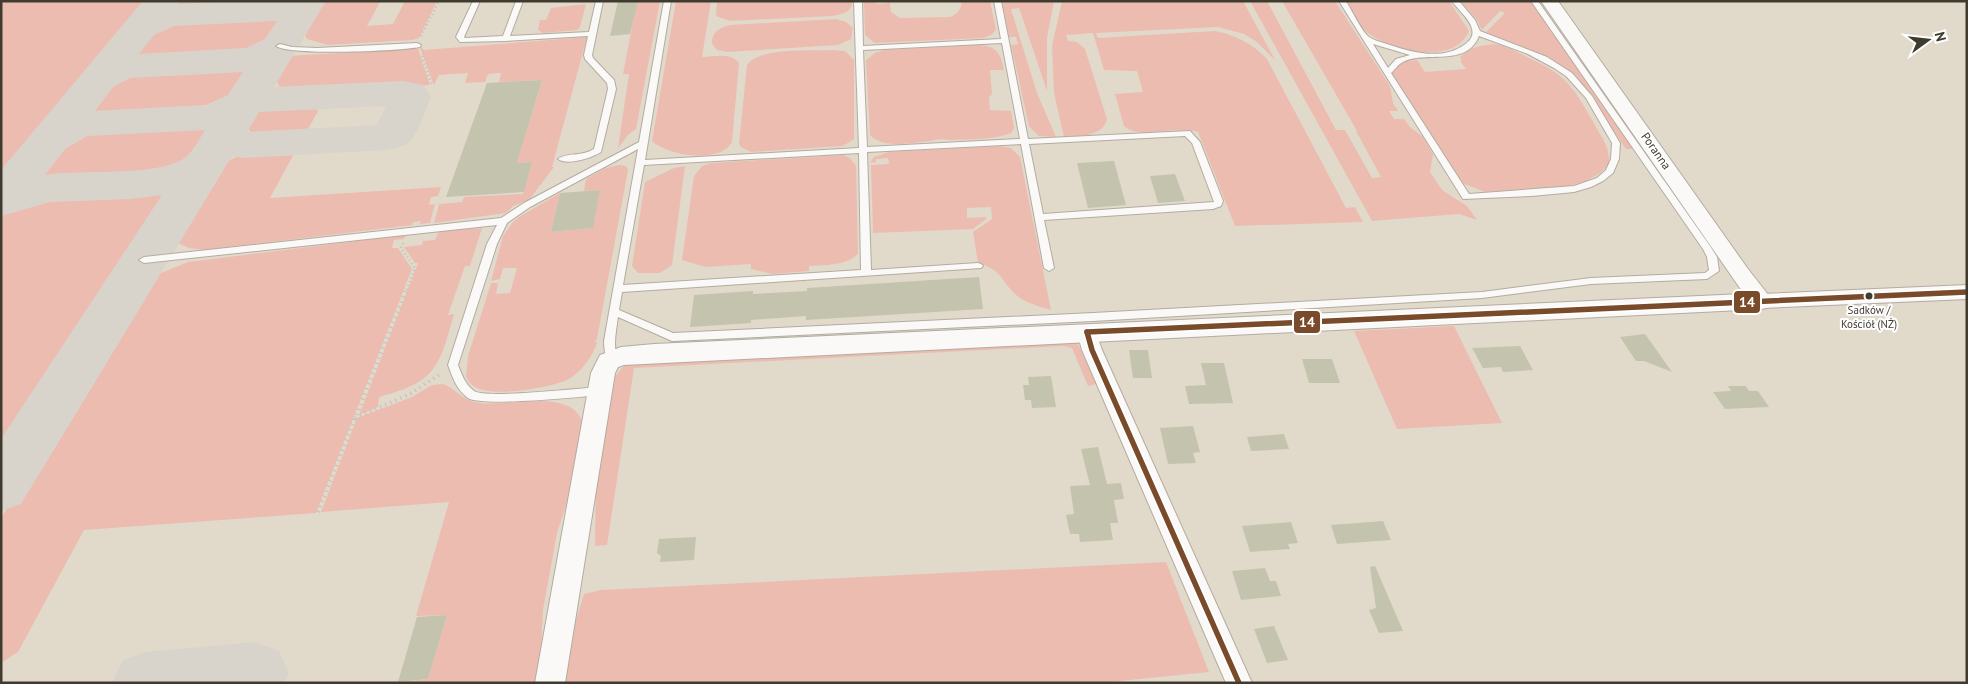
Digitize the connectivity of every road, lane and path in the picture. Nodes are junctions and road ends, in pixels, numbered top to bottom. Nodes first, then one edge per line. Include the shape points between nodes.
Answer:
1 (477, 1) edge
2 (520, 1) edge
3 (600, 1) edge
4 (668, 1) edge
5 (858, 1) edge
6 (997, 1) edge
7 (1342, 1) edge
8 (1455, 1) edge
9 (1534, 1) edge
10 (1549, 1) edge
11 (1477, 32) junction
12 (592, 34) junction
13 (1365, 38) junction
14 (505, 39) junction
15 (1004, 41) junction
16 (417, 45) dead end
17 (280, 46) dead end
18 (859, 48) junction
19 (1422, 56) junction
20 (1387, 73) junction
21 (1023, 141) junction
22 (643, 143) junction
23 (863, 150) junction
24 (562, 158) dead end
25 (639, 162) junction
26 (1039, 216) junction
27 (503, 221) junction
28 (408, 232) junction
29 (144, 260) dead end
30 (978, 266) dead end
31 (1049, 268) dead end
32 (866, 273) junction
33 (617, 289) junction
34 (1967, 292) edge
35 (1762, 301) junction
36 (614, 311) junction
37 (1087, 332) junction
38 (612, 359) junction
39 (453, 365) junction
40 (600, 391) junction
41 (356, 418) junction
42 (318, 512) dead end
43 (550, 683) edge
44 (1239, 683) edge

1 - 14 lane via 460,37 462,40
2 - 14 lane
3 - 12 lane
4 - 22 lane
5 - 18 lane
6 - 15 lane
7 - 13 lane
8 - 11 lane
9 - 36 lane via 1707,248 1714,271 1707,276 1591,280 1482,295 672,338
10 - 35 street, Poranna
11 - 19 lane via 1475,40 1458,52
11 - 20 lane via 1547,60 1580,85 1616,143 1614,164 1606,175 1595,183 1570,190 1466,197
12 - 14 lane
12 - 24 lane via 589,59 611,82 612,88 598,150 590,156
13 - 19 lane via 1397,51
13 - 20 lane
15 - 18 lane
15 - 21 lane
16 - 17 lane via 318,50
18 - 23 lane
19 - 20 lane via 1399,61
21 - 23 lane
21 - 26 lane
21 - 26 lane via 1187,133 1196,142 1219,201 1213,206
22 - 25 lane
22 - 27 lane
23 - 25 lane
23 - 32 lane
25 - 33 lane
26 - 31 lane
27 - 28 lane
27 - 39 lane via 492,244
28 - 29 lane
28 - 41 path via 401,248 415,268
30 - 32 lane
32 - 33 lane
33 - 36 lane
34 - 35 street
35 - 37 street
36 - 38 lane via 609,341
37 - 38 street via 633,354
37 - 44 street
38 - 40 street via 605,366
39 - 40 lane via 461,385 473,396 504,398
39 - 41 path via 410,394
40 - 43 street
41 - 42 path

